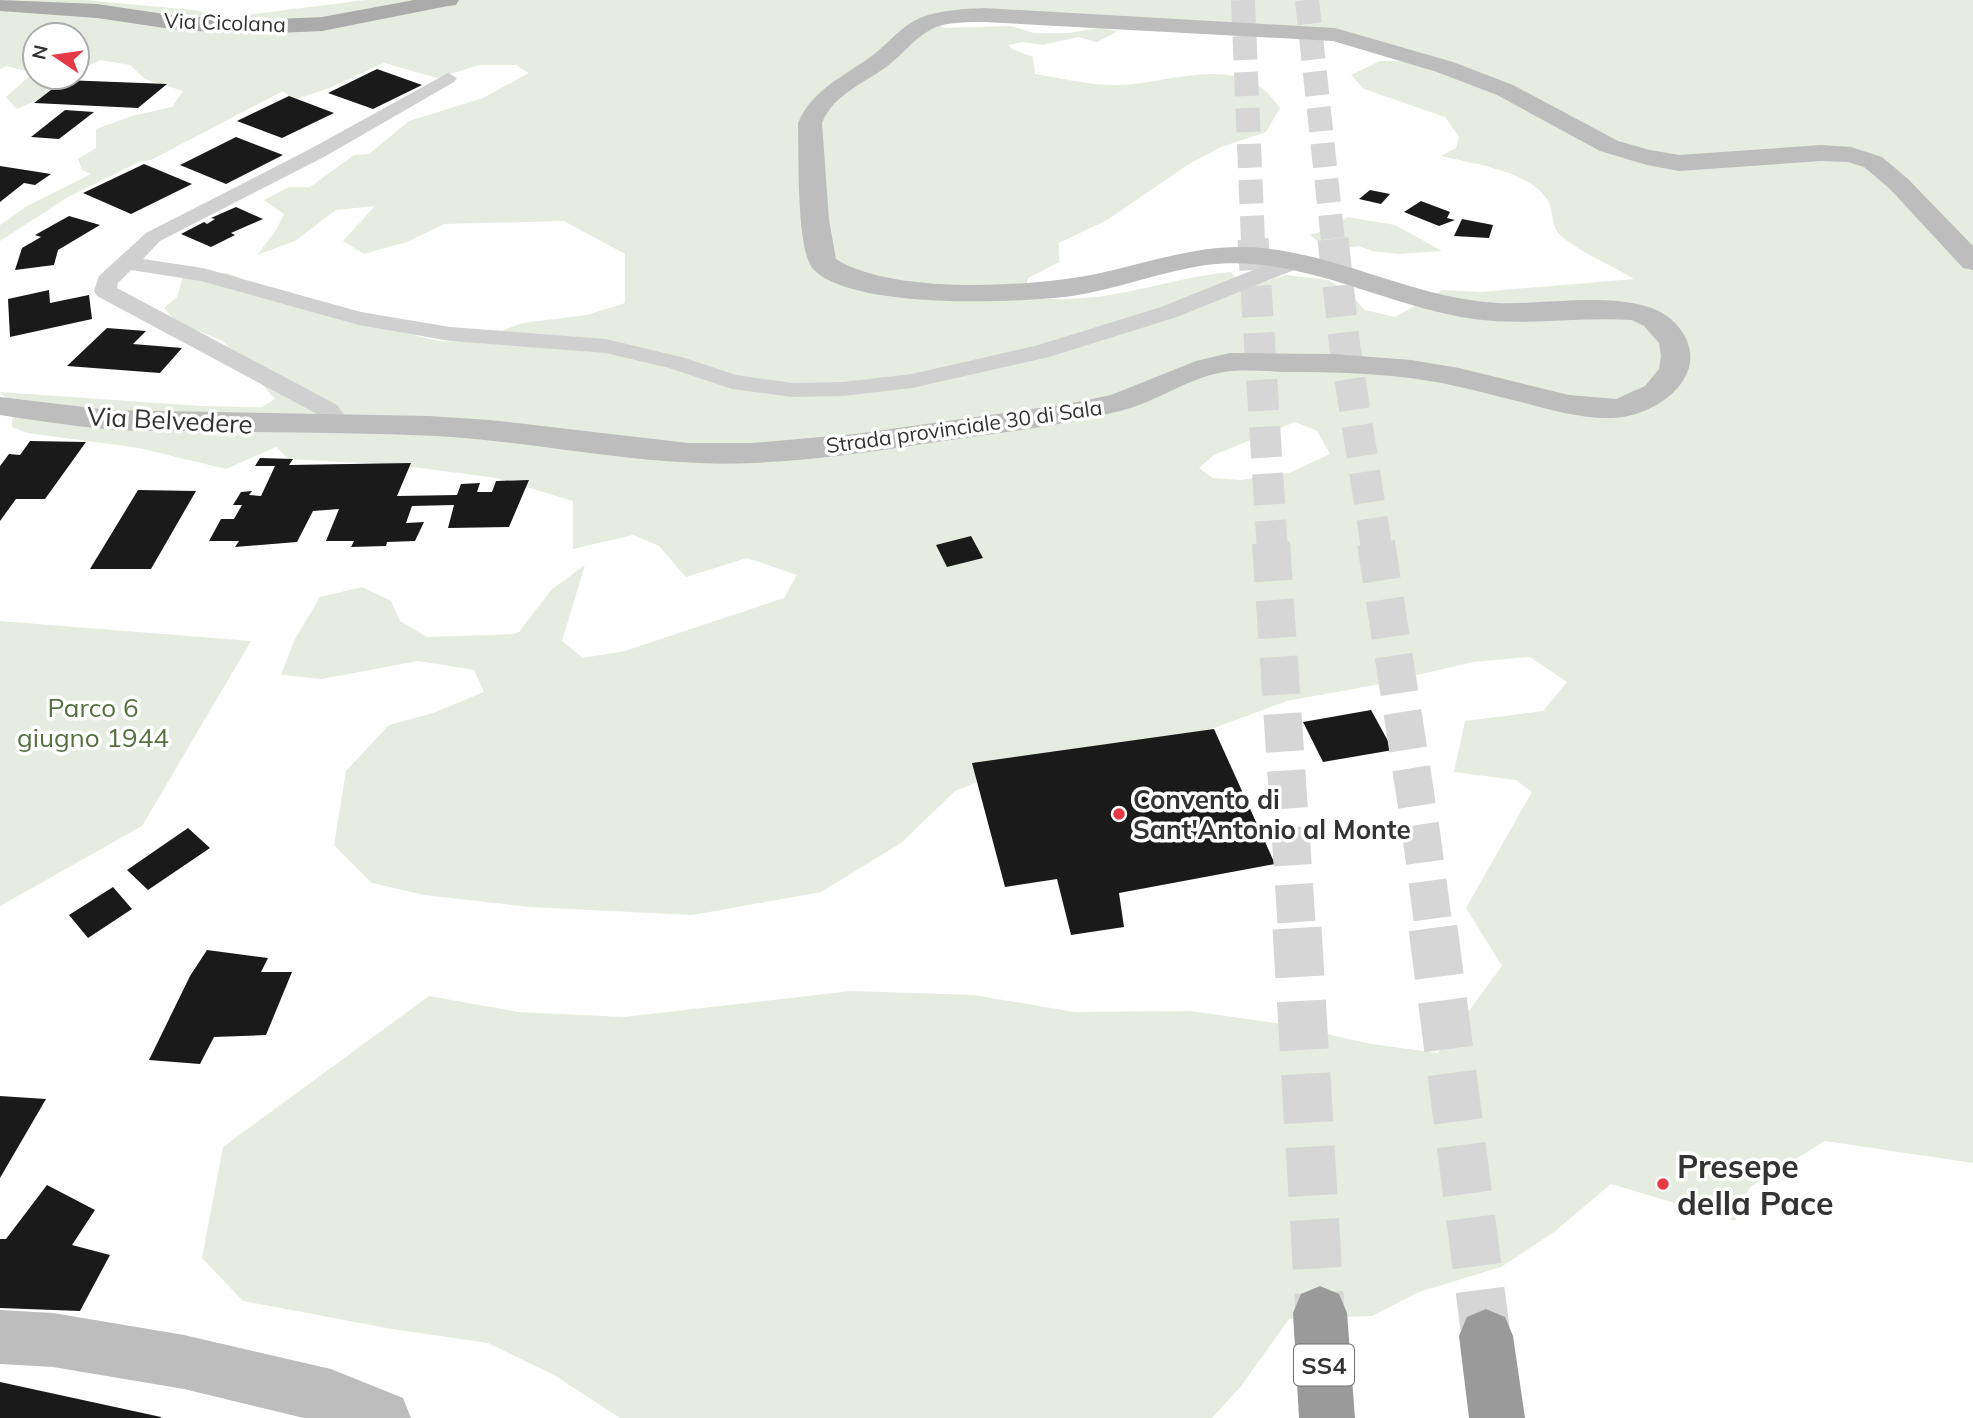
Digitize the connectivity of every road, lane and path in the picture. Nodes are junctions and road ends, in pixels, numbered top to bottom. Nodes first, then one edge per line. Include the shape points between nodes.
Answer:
1 (448, 0) edge
2 (0, 5) edge
3 (448, 78) dead end
4 (1296, 261) junction
5 (124, 262) junction
6 (1973, 262) edge
7 (0, 406) edge
8 (340, 425) junction
9 (1320, 1313) tunnel mouth
10 (1486, 1336) tunnel mouth
11 (0, 1337) edge
12 (323, 1407) edge
13 (383, 1418) edge
14 (1328, 1418) edge
15 (1497, 1418) edge

1 - 2 main road, Via Cicolana via 322,24 256,27
3 - 5 street via 317,153 153,237
4 - 5 street via 1169,312 1041,352 912,381 793,390 732,382 606,346 450,334 359,318 203,275
4 - 6 street, Strada provinciale 30 di Sala via 1228,254 1073,287 1017,292 909,289 852,280 825,265 819,256 810,123 814,111 831,93 880,61 919,27 952,17 984,15 1335,35 1505,90 1609,146 1647,157 1679,163 1821,153 1873,162
4 - 8 street, Strada provinciale 30 di Sala via 1417,299 1476,310 1638,312 1667,329 1675,346 1676,371 1648,398 1616,409 1395,367 1230,362 1120,402 1068,414 855,444 752,453 688,453 490,429
5 - 8 street via 107,281 105,291 328,410
7 - 8 street, Via Belvedere via 109,420
9 - 14 highway, SS4
10 - 15 highway
11 - 12 street via 53,1340 184,1362
12 - 13 street

